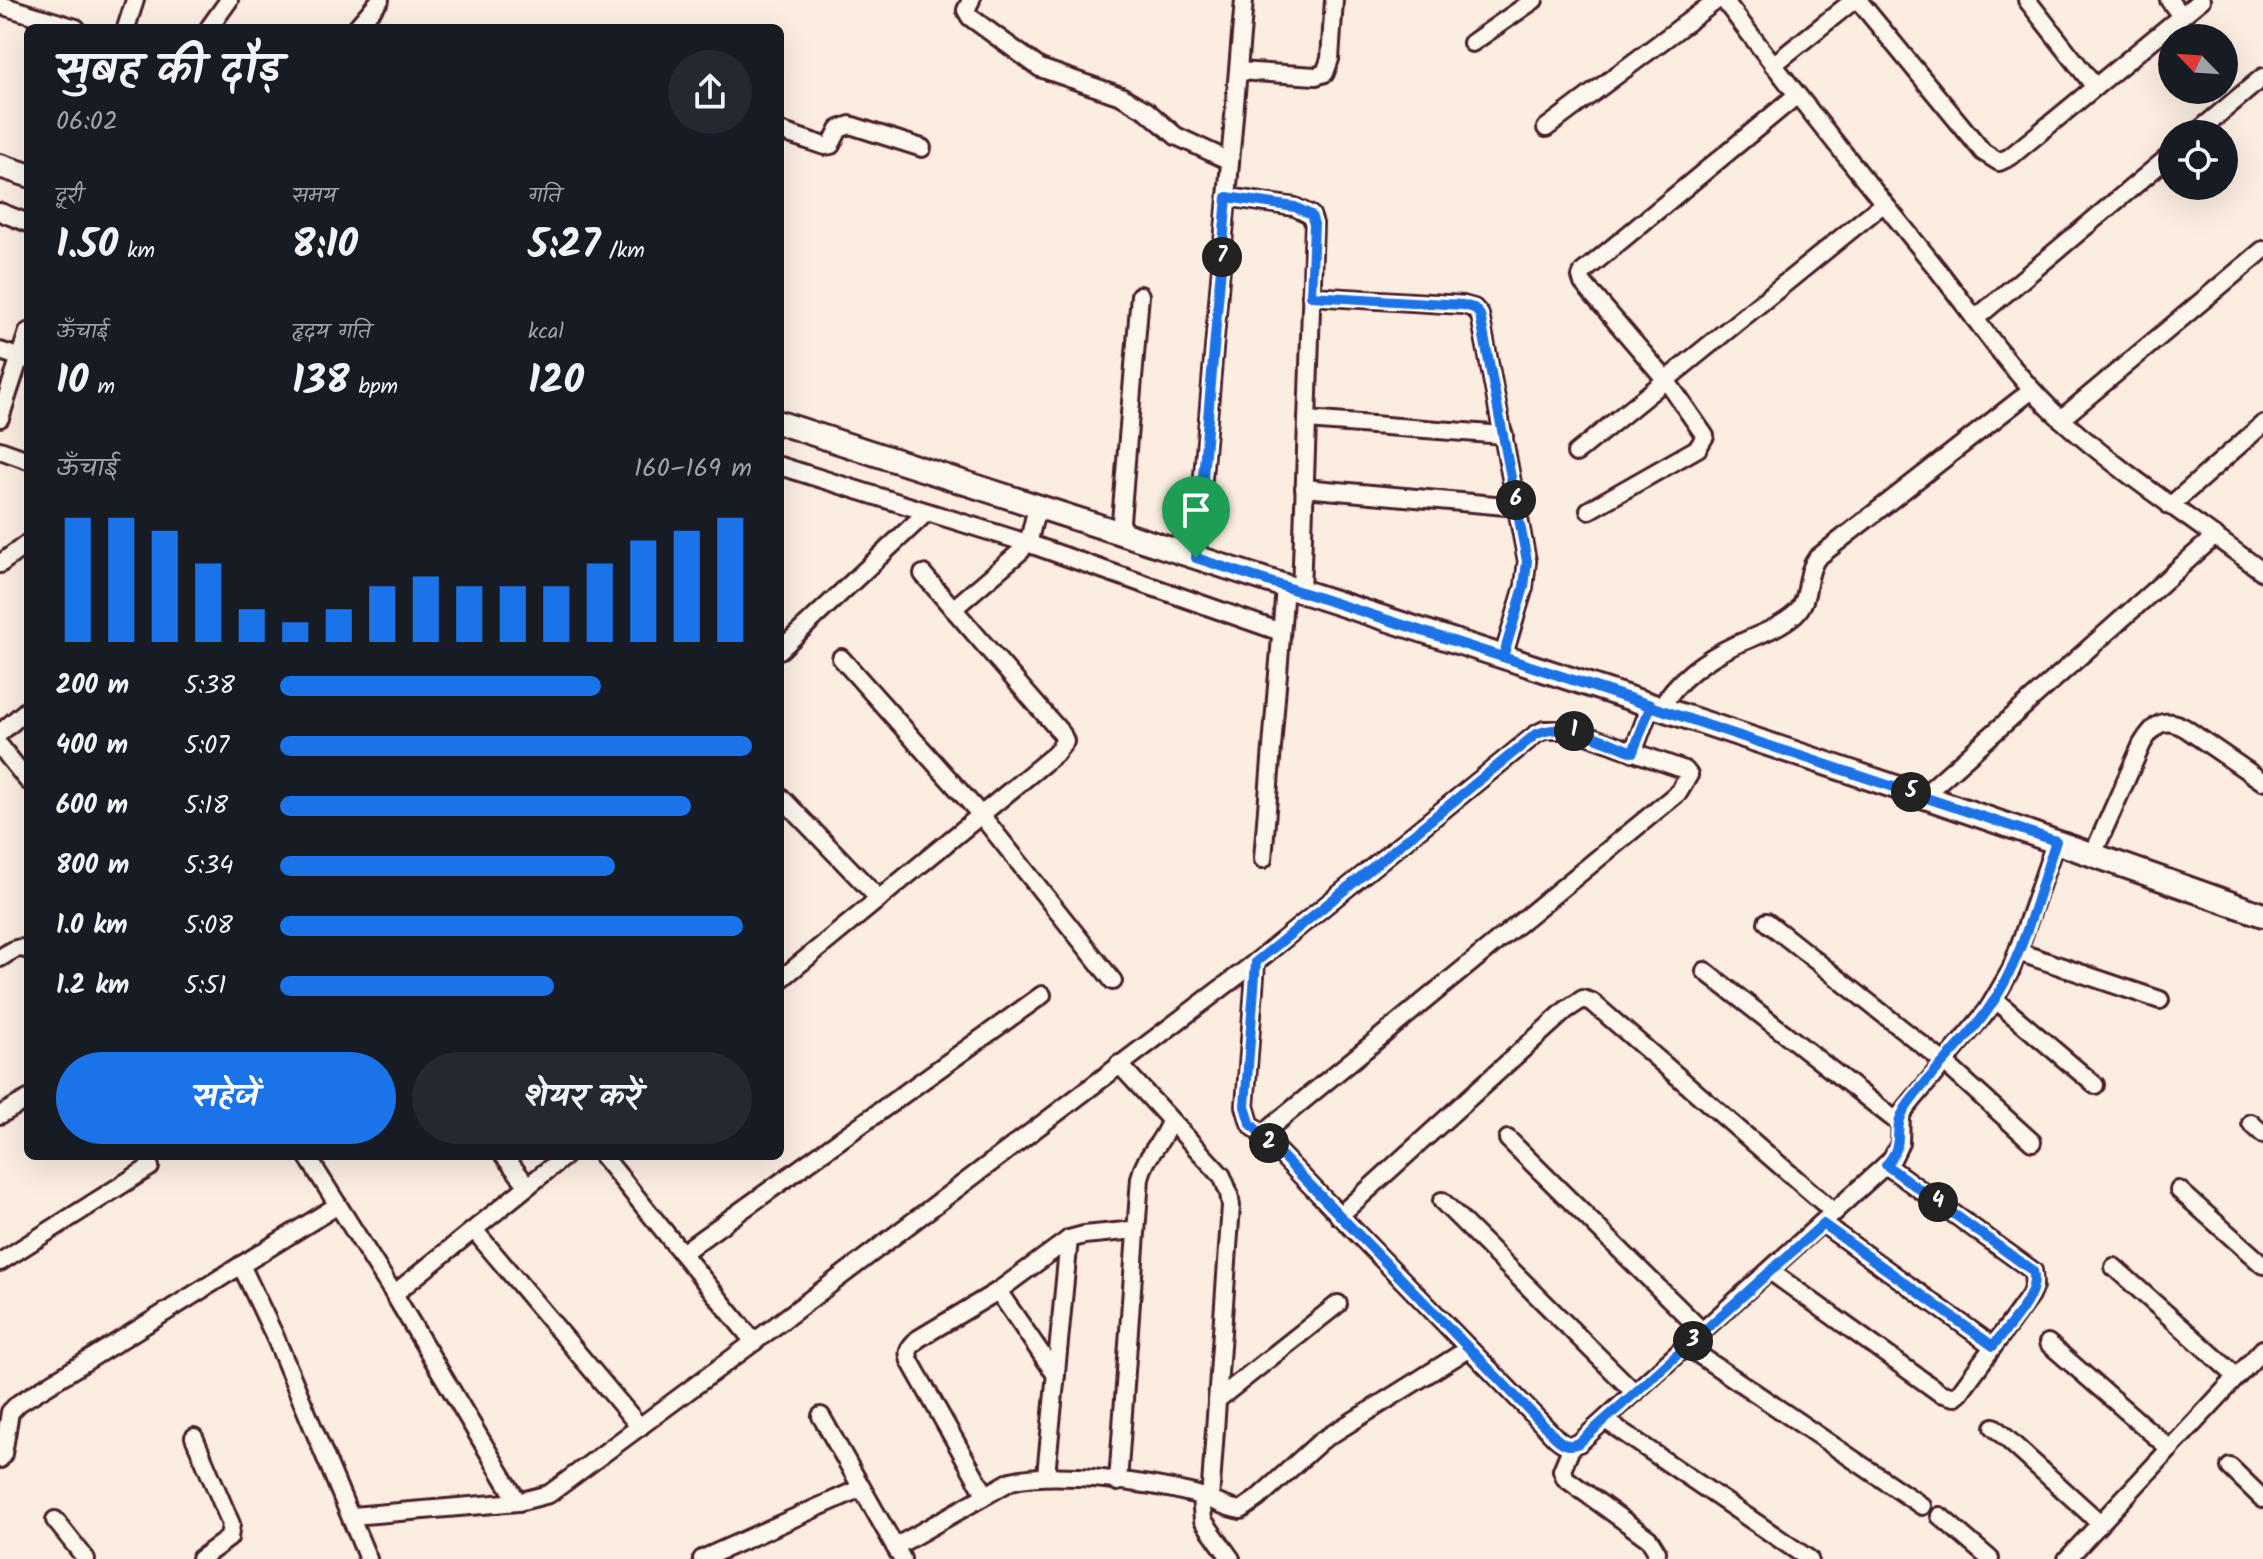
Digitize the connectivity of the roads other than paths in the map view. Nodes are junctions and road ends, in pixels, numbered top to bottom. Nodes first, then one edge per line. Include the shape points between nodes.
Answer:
1 (135, 0) edge
2 (229, 0) edge
3 (380, 0) edge
4 (971, 0) edge
5 (1244, 0) edge
6 (1334, 0) edge
7 (1534, 0) edge
8 (1717, 0) edge
9 (1724, 0) edge
10 (1856, 0) edge
11 (2027, 0) edge
12 (2169, 0) edge
13 (2201, 0) edge
14 (0, 5) edge
15 (2181, 16) junction
16 (63, 24) edge
17 (127, 24) edge
18 (212, 24) edge
19 (359, 24) edge
20 (1472, 43) dead end
21 (1773, 65) junction
22 (1238, 71) junction
23 (2263, 77) edge
24 (2095, 87) junction
25 (1797, 95) junction
26 (2212, 120) edge
27 (1546, 128) dead end
28 (784, 132) edge
29 (922, 148) dead end
30 (1230, 161) junction
31 (0, 166) edge
32 (2158, 166) edge
33 (24, 174) edge
34 (1227, 197) junction
35 (1884, 203) junction
36 (0, 212) edge
37 (24, 221) edge
38 (2263, 250) edge
39 (1140, 295) dead end
40 (1311, 296) junction
41 (1975, 319) junction
42 (0, 351) edge
43 (24, 358) edge
44 (1666, 380) junction
45 (2032, 390) junction
46 (0, 418) edge
47 (2061, 419) junction
48 (1307, 420) junction
49 (784, 424) edge
50 (2263, 424) edge
51 (1504, 435) junction
52 (0, 450) edge
53 (1576, 453) dead end
54 (24, 459) edge
55 (784, 467) edge
56 (1304, 488) junction
57 (2170, 506) junction
58 (1517, 507) junction
59 (1589, 510) dead end
60 (927, 512) junction
61 (1036, 512) junction
62 (1120, 533) junction
63 (2215, 536) junction
64 (1029, 540) junction
65 (24, 546) edge
66 (1196, 558) junction
67 (0, 564) edge
68 (2263, 572) edge
69 (923, 574) dead end
70 (1290, 592) junction
71 (953, 609) junction
72 (1281, 624) junction
73 (784, 646) edge
74 (1503, 657) junction
75 (841, 658) dead end
76 (1653, 710) junction
77 (24, 712) edge
78 (0, 732) edge
79 (1636, 745) junction
80 (0, 746) edge
81 (24, 776) edge
82 (2262, 781) edge
83 (1923, 796) junction
84 (784, 800) edge
85 (981, 815) junction
86 (2054, 846) junction
87 (2093, 854) junction
88 (1263, 859) dead end
89 (879, 899) junction
90 (2263, 915) edge
91 (1767, 922) dead end
92 (24, 948) edge
93 (2018, 952) junction
94 (0, 958) edge
95 (1256, 962) junction
96 (1705, 971) dead end
97 (784, 977) edge
98 (1113, 981) dead end
99 (1042, 995) dead end
100 (1995, 1000) junction
101 (2160, 1000) dead end
102 (1945, 1063) junction
103 (1119, 1064) junction
104 (2095, 1085) dead end
105 (24, 1101) edge
106 (0, 1115) edge
107 (1170, 1121) junction
108 (1899, 1123) junction
109 (1261, 1135) junction
110 (1508, 1139) dead end
111 (2032, 1142) dead end
112 (310, 1160) edge
113 (507, 1160) edge
114 (560, 1160) edge
115 (606, 1160) edge
116 (1886, 1165) junction
117 (150, 1167) dead end
118 (528, 1186) junction
119 (2179, 1190) dead end
120 (1442, 1201) dead end
121 (338, 1205) junction
122 (1339, 1216) junction
123 (1829, 1218) junction
124 (474, 1230) junction
125 (1136, 1230) junction
126 (1069, 1239) junction
127 (682, 1253) junction
128 (0, 1262) edge
129 (241, 1265) junction
130 (2263, 1265) edge
131 (2114, 1267) dead end
132 (1770, 1271) junction
133 (998, 1291) junction
134 (394, 1294) junction
135 (1338, 1304) dead end
136 (1703, 1332) junction
137 (754, 1342) junction
138 (2048, 1343) dead end
139 (1686, 1346) junction
140 (1993, 1346) junction
141 (1468, 1349) junction
142 (2263, 1349) edge
143 (1056, 1375) junction
144 (2237, 1377) junction
145 (1635, 1393) junction
146 (1217, 1400) junction
147 (821, 1416) dead end
148 (1605, 1420) junction
149 (640, 1427) junction
150 (1994, 1427) dead end
151 (194, 1437) dead end
152 (1572, 1446) junction
153 (2170, 1449) junction
154 (0, 1459) edge
155 (2230, 1467) dead end
156 (1046, 1475) junction
157 (1118, 1482) junction
158 (861, 1488) junction
159 (985, 1494) junction
160 (1206, 1498) junction
161 (2263, 1499) edge
162 (518, 1502) junction
163 (1922, 1506) dead end
164 (352, 1516) junction
165 (1940, 1516) dead end
166 (55, 1520) dead end
167 (2100, 1523) junction
168 (898, 1553) edge
169 (86, 1559) edge
170 (200, 1559) edge
171 (368, 1559) edge
172 (702, 1559) edge
173 (1231, 1559) edge
174 (1655, 1559) edge
175 (1809, 1559) edge
176 (1990, 1559) edge
177 (2067, 1559) edge

1 - 17 street
2 - 18 street
3 - 19 street
4 - 30 street via 966,10 970,17 1040,68 1133,102 1176,136
5 - 22 street
6 - 22 street via 1325,73
7 - 20 street
8 - 27 street
9 - 21 street
10 - 21 street
10 - 24 street via 1983,152 1999,162
11 - 24 street
12 - 15 street
13 - 15 street
14 - 16 street
15 - 24 street
21 - 25 street
22 - 30 street
23 - 26 street
25 - 35 street
25 - 44 street via 1583,272 1583,283
28 - 29 street via 825,146 839,129 850,125
30 - 34 street
31 - 33 street
32 - 41 street
34 - 40 street via 1295,207 1311,215
34 - 66 street
35 - 41 street
35 - 44 street
36 - 37 street
38 - 47 street
39 - 62 street
40 - 48 street
40 - 51 street via 1474,308 1482,322
41 - 45 street
42 - 43 street
43 - 46 street
44 - 53 street
44 - 59 street via 1703,431 1704,442
45 - 47 street
45 - 76 street via 1817,558 1806,598 1792,617 1719,654
47 - 57 street
48 - 51 street
48 - 56 street
49 - 61 street
50 - 57 street
51 - 58 street
52 - 54 street
55 - 60 street
56 - 58 street
56 - 70 street
57 - 63 street
58 - 74 street via 1527,573
60 - 64 street
60 - 73 street
61 - 62 street
61 - 64 street
62 - 66 street
63 - 68 street
63 - 83 street
64 - 71 street via 1012,561
64 - 72 street
65 - 67 street
66 - 70 street
69 - 71 street
70 - 72 street
70 - 74 street
71 - 85 street via 1065,741
72 - 88 street
74 - 76 street
75 - 85 street
76 - 79 street
76 - 83 street
77 - 78 street
79 - 95 street via 1572,730 1535,735
79 - 109 street via 1685,770 1687,782
80 - 81 street
82 - 87 street via 2173,721 2160,724 2142,744
83 - 86 street
84 - 89 street
85 - 89 street
85 - 98 street
86 - 87 street
86 - 93 street
87 - 90 street
89 - 97 street
91 - 102 street
92 - 94 street
93 - 100 street
93 - 101 street
95 - 103 street
95 - 109 street via 1245,1106
96 - 108 street
99 - 127 street
100 - 102 street
100 - 104 street
102 - 108 street
102 - 111 street
103 - 107 street
103 - 137 street
105 - 106 street
107 - 125 street via 1143,1167
107 - 146 street via 1222,1176 1229,1193
108 - 116 street via 1900,1143
109 - 122 street
110 - 136 street
112 - 121 street
113 - 118 street
114 - 118 street
115 - 127 street
116 - 123 street
116 - 140 street via 2033,1271 2030,1296
117 - 128 street
118 - 124 street
119 - 130 street
120 - 145 street
121 - 129 street
121 - 134 street
122 - 123 street via 1583,999
122 - 141 street
123 - 132 street
123 - 140 street
124 - 134 street
124 - 149 street
125 - 126 street
125 - 157 street
126 - 133 street
126 - 143 street
127 - 137 street
129 - 154 street via 19,1403 10,1412
129 - 164 street
131 - 144 street
132 - 136 street
132 - 140 street via 1947,1397 1960,1392
133 - 143 street
133 - 159 street via 918,1339 907,1354
134 - 162 street
135 - 146 street
136 - 139 street
137 - 149 street
138 - 153 street
139 - 145 street
139 - 163 street
141 - 152 street via 1563,1445
141 - 160 street via 1321,1441 1241,1510
142 - 144 street
143 - 156 street
144 - 153 street
145 - 148 street
146 - 160 street
147 - 158 street
148 - 152 street
148 - 175 street
149 - 162 street via 549,1494
150 - 167 street
151 - 170 street via 231,1524 229,1538
152 - 174 street via 1562,1470 1565,1478 1655,1544
153 - 167 street
155 - 161 street
156 - 157 street
156 - 159 street via 1011,1481
157 - 160 street
158 - 168 street
158 - 172 street
159 - 168 street
160 - 173 street via 1203,1520
162 - 164 street
164 - 171 street
165 - 176 street
166 - 169 street
167 - 177 street

